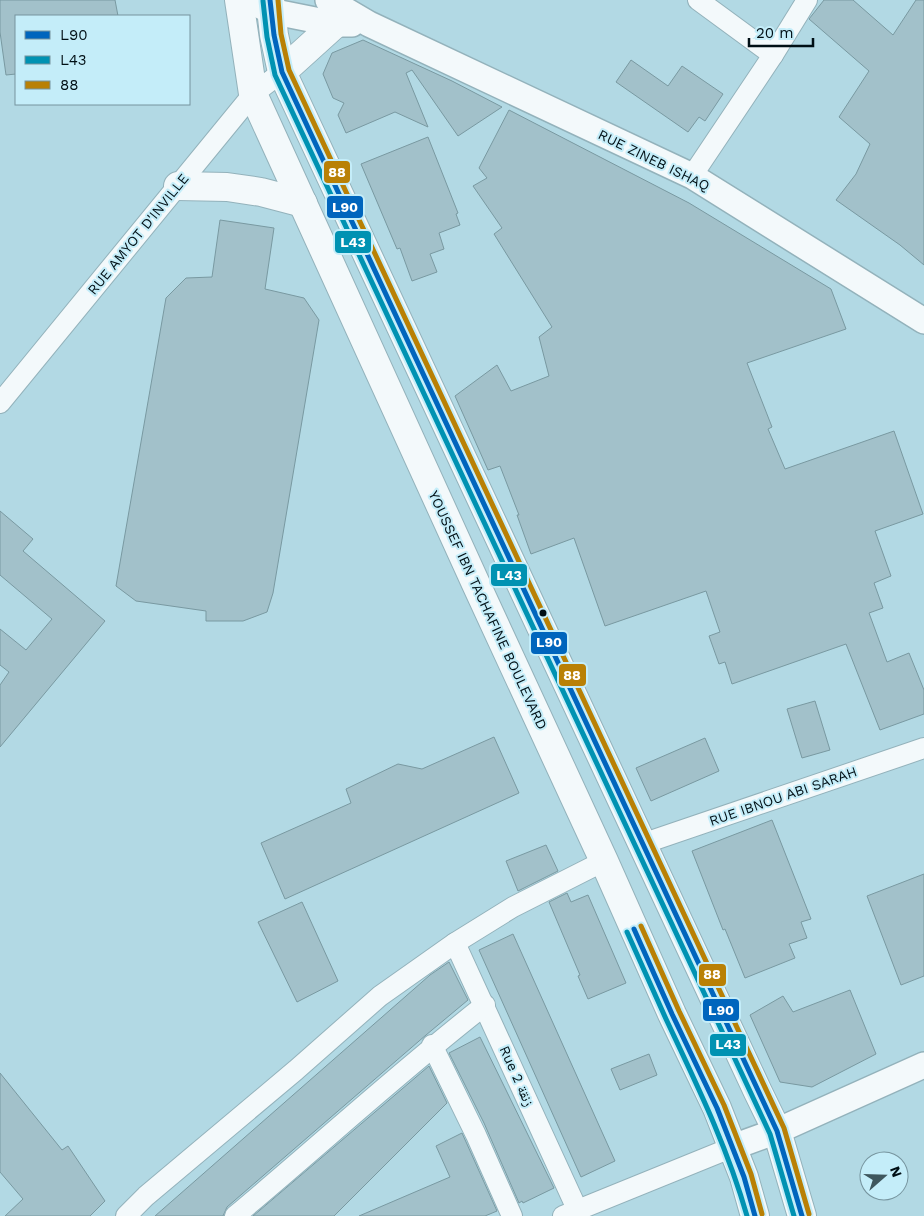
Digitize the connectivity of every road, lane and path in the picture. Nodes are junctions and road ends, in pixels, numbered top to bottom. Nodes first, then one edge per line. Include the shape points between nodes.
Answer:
1 (239, 0) edge
2 (698, 0) edge
3 (807, 0) edge
4 (264, 4) edge
5 (331, 12) edge
6 (774, 55) junction
7 (282, 72) junction
8 (253, 94) junction
9 (692, 176) junction
10 (178, 186) junction
11 (302, 203) junction
12 (924, 321) edge
13 (0, 403) edge
14 (924, 748) edge
15 (642, 844) junction
16 (604, 861) junction
17 (455, 943) junction
18 (485, 1004) junction
19 (432, 1045) junction
20 (924, 1065) edge
21 (777, 1131) junction
22 (733, 1147) junction
23 (570, 1213) edge
24 (126, 1216) edge
25 (235, 1216) edge
26 (512, 1216) edge
27 (755, 1216) edge
28 (802, 1216) edge

1 - 8 main road, YOUSSEF IBN TACHAFINE BOULEVARD
2 - 6 street
3 - 6 street
4 - 5 street, RUE ZINEB ISHAQ
4 - 7 main road
5 - 7 main road
5 - 9 street, RUE ZINEB ISHAQ via 369,24
6 - 9 street
7 - 8 street, RUE AMYOT D'INVILLE
7 - 15 main road
8 - 10 street, RUE AMYOT D'INVILLE
8 - 11 main road, YOUSSEF IBN TACHAFINE BOULEVARD
9 - 12 street, RUE ZINEB ISHAQ
10 - 11 main road via 227,187
10 - 13 street, RUE AMYOT D'INVILLE
11 - 16 main road, YOUSSEF IBN TACHAFINE BOULEVARD
14 - 15 street, RUE IBNOU ABI SARAH
15 - 21 main road
16 - 17 street via 513,907
16 - 22 main road, YOUSSEF IBN TACHAFINE BOULEVARD
17 - 18 street, Rue 2 زنقة
17 - 24 street via 380,996
18 - 19 street
18 - 23 street, Rue 2 زنقة
19 - 25 street
19 - 26 street
20 - 21 street
21 - 22 street
21 - 28 main road
22 - 23 street
22 - 27 main road, YOUSSEF IBN TACHAFINE BOULEVARD

